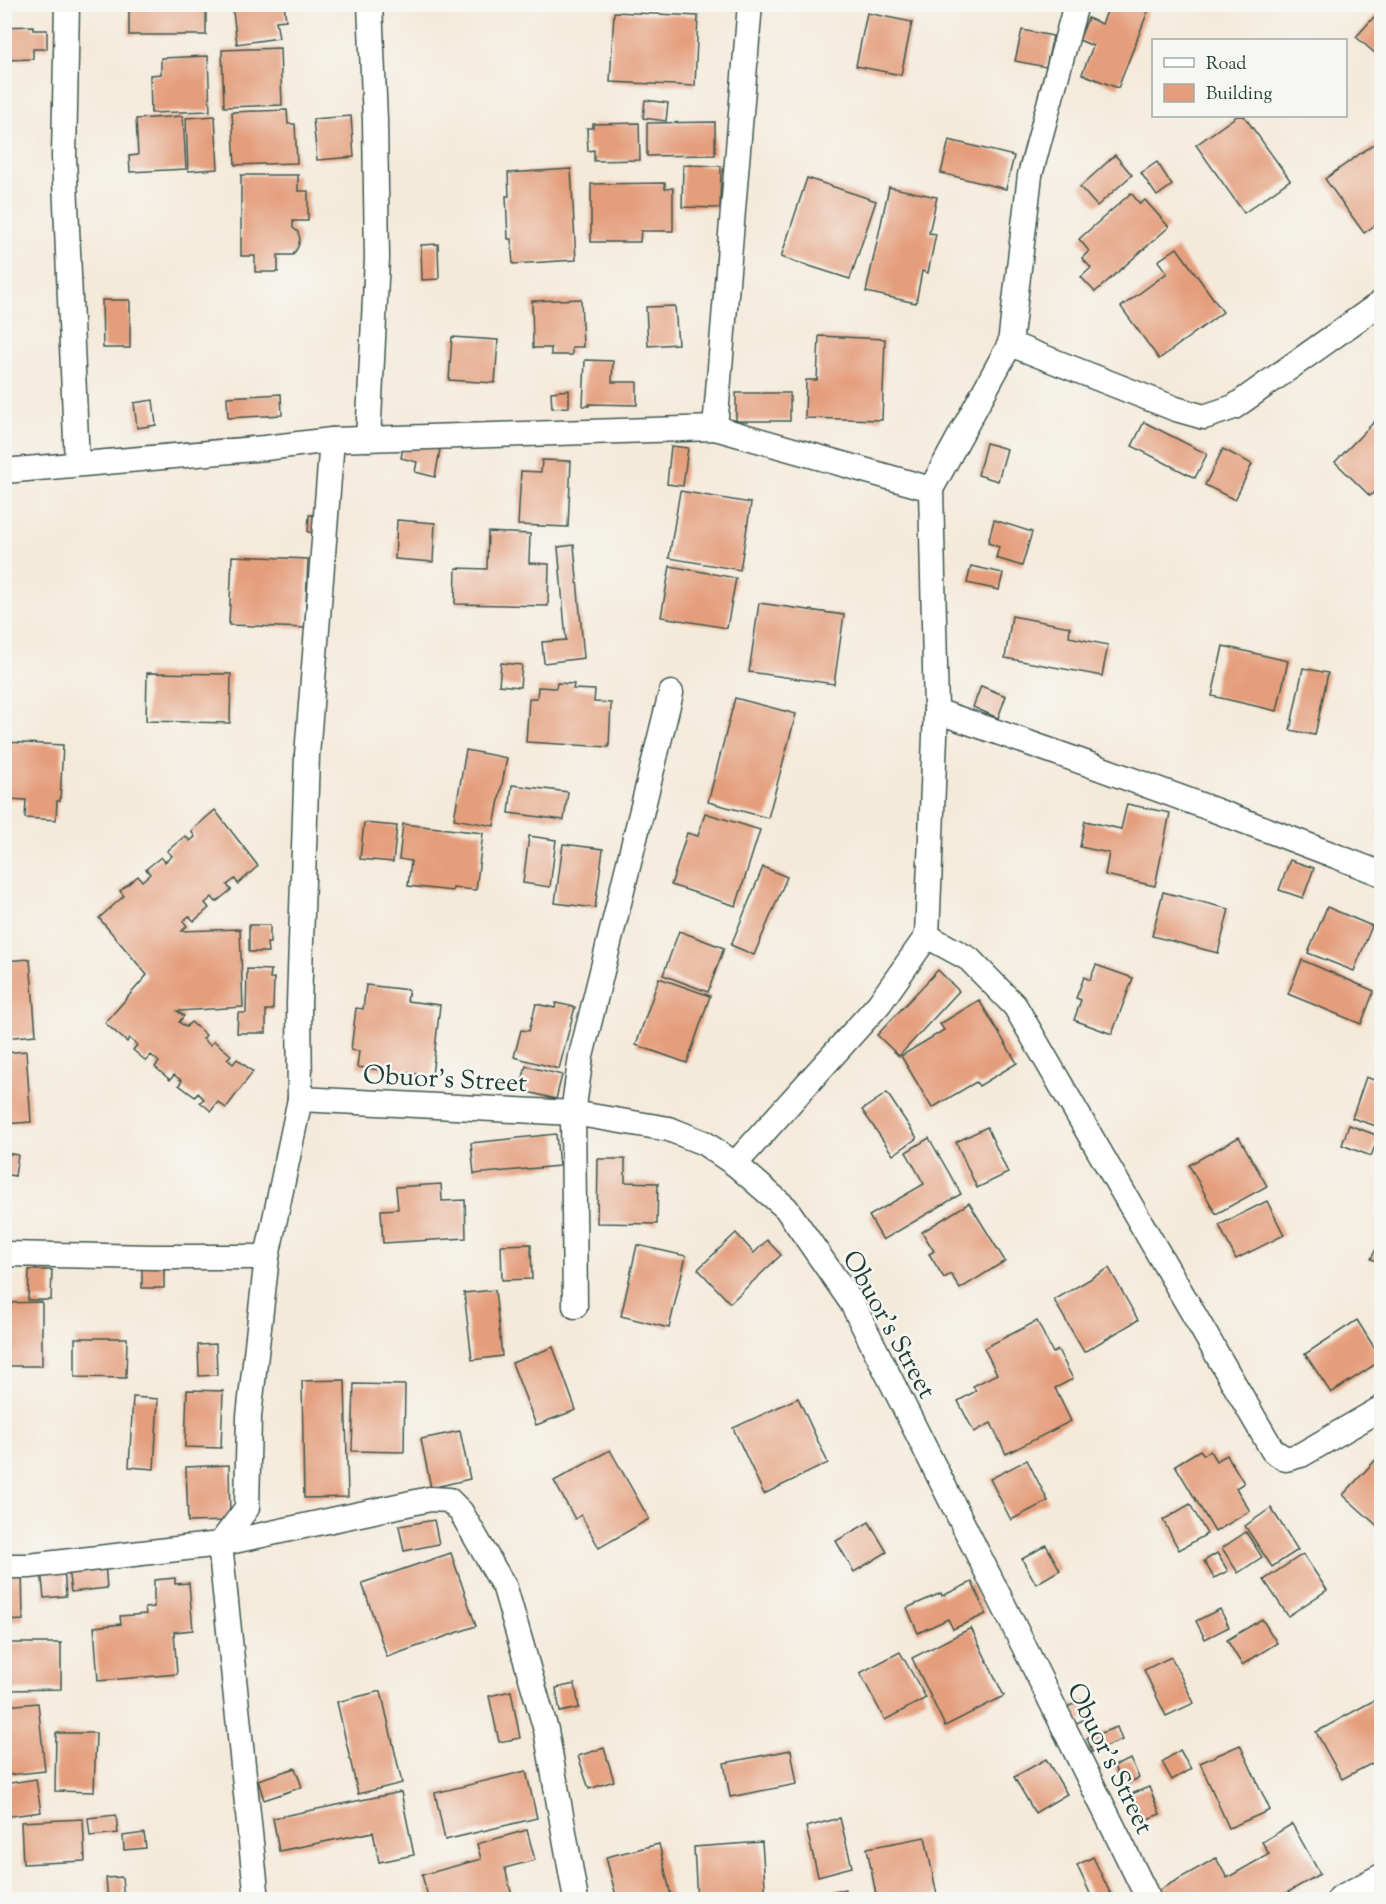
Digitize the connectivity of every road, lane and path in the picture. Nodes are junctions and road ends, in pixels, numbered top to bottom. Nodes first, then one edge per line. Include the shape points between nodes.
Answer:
1 (67, 4) edge
2 (370, 4) edge
3 (750, 4) edge
4 (1076, 4) edge
5 (1382, 302) edge
6 (1010, 344) junction
7 (715, 428) junction
8 (332, 440) junction
9 (368, 440) junction
10 (77, 464) junction
11 (4, 471) edge
12 (932, 489) junction
13 (671, 693) dead end
14 (936, 711) junction
15 (1382, 874) edge
16 (927, 936) junction
17 (300, 1099) junction
18 (573, 1113) junction
19 (735, 1164) junction
20 (4, 1254) edge
21 (267, 1257) junction
22 (574, 1306) dead end
23 (1382, 1408) edge
24 (220, 1544) junction
25 (4, 1566) edge
26 (1382, 1879) edge
27 (257, 1899) edge
28 (576, 1899) edge
29 (1149, 1899) edge
30 (1342, 1899) edge

1 - 10 street via 64,157
2 - 9 street via 376,259
3 - 7 street
4 - 6 street via 1030,175
5 - 6 street via 1234,407 1204,417
6 - 12 street
7 - 9 street
7 - 12 street
8 - 9 street
8 - 10 street
8 - 17 street via 307,755
10 - 11 street
12 - 14 street
13 - 18 street via 581,1056
14 - 15 street via 1099,767
14 - 16 street
16 - 19 street via 879,1004
16 - 23 street via 969,959 1016,1006 1273,1451 1286,1459 1301,1455
17 - 18 street, Obuor’s Street
17 - 21 street
18 - 19 street, Obuor’s Street via 669,1129 704,1143
18 - 22 street
19 - 29 street, Obuor’s Street via 786,1208 852,1303
20 - 21 street
21 - 24 street via 249,1416 247,1508
24 - 25 street
24 - 27 street
24 - 28 street via 430,1499 449,1500 461,1512 505,1588 546,1730
26 - 30 street

